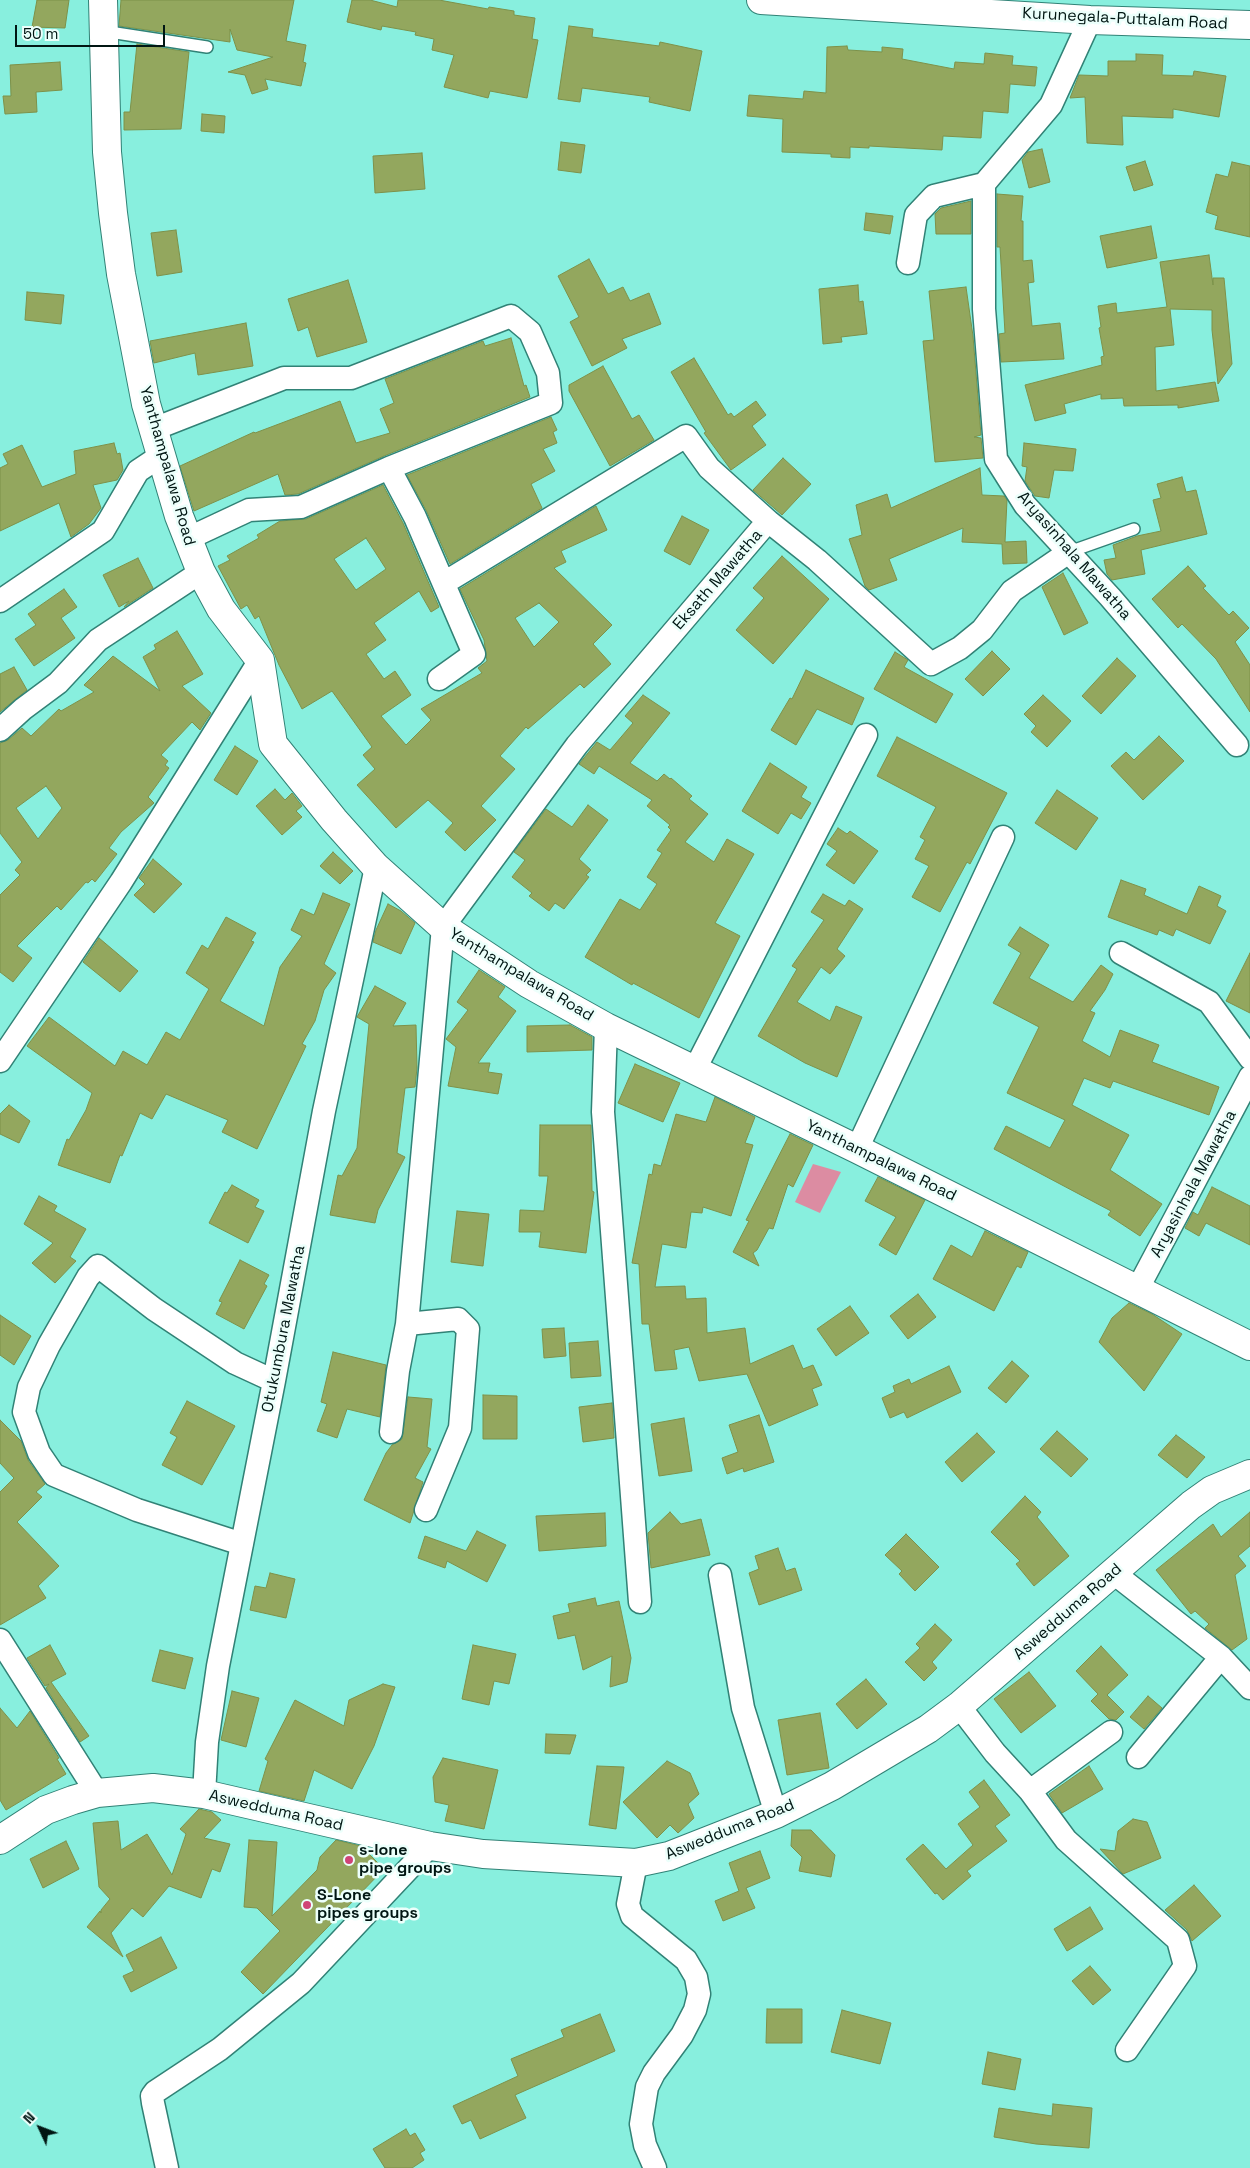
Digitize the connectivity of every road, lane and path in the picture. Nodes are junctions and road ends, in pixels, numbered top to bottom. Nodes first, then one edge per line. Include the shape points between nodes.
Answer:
1 (103, 0) edge
2 (768, 0) edge
3 (993, 6) edge
4 (1090, 20) junction
5 (1250, 25) edge
6 (104, 31) junction
7 (207, 47) dead end
8 (984, 184) junction
9 (908, 263) dead end
10 (154, 429) junction
11 (162, 455) junction
12 (389, 468) junction
13 (768, 521) junction
14 (1134, 529) dead end
15 (187, 539) junction
16 (1069, 552) junction
17 (201, 572) junction
18 (444, 583) junction
19 (0, 600) edge
20 (260, 660) junction
21 (439, 679) dead end
22 (0, 730) edge
23 (866, 735) dead end
24 (1237, 745) dead end
25 (1003, 837) dead end
26 (376, 867) junction
27 (443, 928) junction
28 (1121, 953) dead end
29 (606, 1027) junction
30 (1250, 1058) edge
31 (0, 1061) edge
32 (694, 1069) junction
33 (1250, 1077) edge
34 (857, 1149) junction
35 (1137, 1290) junction
36 (407, 1324) junction
37 (1250, 1346) edge
38 (274, 1381) junction
39 (390, 1432) dead end
40 (1250, 1474) edge
41 (426, 1510) dead end
42 (242, 1544) junction
43 (720, 1575) dead end
44 (1112, 1575) junction
45 (640, 1602) dead end
46 (0, 1640) edge
47 (1221, 1657) junction
48 (1250, 1688) edge
49 (959, 1706) junction
50 (1111, 1732) dead end
51 (1138, 1757) dead end
52 (1030, 1791) junction
53 (97, 1793) junction
54 (204, 1794) junction
55 (776, 1814) junction
56 (0, 1840) edge
57 (430, 1846) junction
58 (636, 1863) junction
59 (1127, 2050) dead end
60 (167, 2168) edge
61 (655, 2168) edge

1 - 6 main road, Yanthampalawa Road
2 - 3 main road, Kurunegala-Puttalam Road
3 - 4 main road, Kurunegala-Puttalam Road
4 - 5 main road, Kurunegala-Puttalam Road
4 - 8 street via 1051,105
6 - 7 lane
6 - 10 main road, Yanthampalawa Road via 107,152 120,265 146,404
8 - 9 street via 934,196 916,215
8 - 16 street, Aryasinhala Mawatha via 984,309 996,459 1025,505
10 - 11 main road, Yanthampalawa Road
10 - 12 street via 284,378 351,378 511,316 530,332 548,373 551,403
11 - 15 main road, Yanthampalawa Road
11 - 19 street via 138,471 103,531
12 - 15 street via 302,507 249,510
12 - 18 street
13 - 16 street, Eksath Mawatha via 931,664 960,648 982,630 1012,591
13 - 18 street via 709,468 686,436
13 - 27 street, Eksath Mawatha via 576,745
14 - 16 lane
15 - 17 main road, Yanthampalawa Road
16 - 24 street, Aryasinhala Mawatha
17 - 20 main road, Yanthampalawa Road via 221,609
17 - 22 street via 98,640 58,683
18 - 21 street via 474,654
20 - 26 main road, Yanthampalawa Road via 273,744
20 - 31 street via 121,882
23 - 32 street
25 - 34 street
26 - 27 main road, Yanthampalawa Road
26 - 38 street, Otukumbura Mawatha via 324,1112
27 - 29 main road, Yanthampalawa Road via 530,984
27 - 36 street
28 - 30 street via 1208,1002
29 - 32 main road, Yanthampalawa Road
29 - 45 street via 603,1112
32 - 34 main road, Yanthampalawa Road
33 - 35 street, Aryasinhala Mawatha
34 - 35 main road, Yanthampalawa Road
35 - 37 main road, Yanthampalawa Road
36 - 39 street
36 - 41 street via 458,1319 468,1329 460,1428
38 - 42 street, Otukumbura Mawatha
38 - 42 street via 235,1363 154,1309 98,1266 88,1277 49,1345 29,1387 24,1412 39,1453 54,1475 137,1510
40 - 44 main road, Aswedduma Road via 1212,1490 1191,1505
42 - 54 street, Otukumbura Mawatha via 218,1666 207,1742
43 - 55 street via 743,1708
44 - 47 street
44 - 49 main road, Aswedduma Road
46 - 53 street
47 - 48 street
47 - 51 street
49 - 52 street via 995,1753
49 - 55 main road, Aswedduma Road via 928,1729 832,1786
50 - 52 street
52 - 59 street via 1066,1840 1178,1940 1185,1966
53 - 54 main road, Aswedduma Road via 152,1788
53 - 56 main road, Aswedduma Road via 46,1810
54 - 57 main road, Aswedduma Road
55 - 58 main road, Aswedduma Road via 670,1856
57 - 58 main road, Aswedduma Road via 483,1854
57 - 60 street via 301,1983 220,2049 155,2092 153,2103
58 - 61 street via 628,1904 632,1916 686,1960 696,1977 700,1994 682,2035 647,2088 641,2124 645,2145

